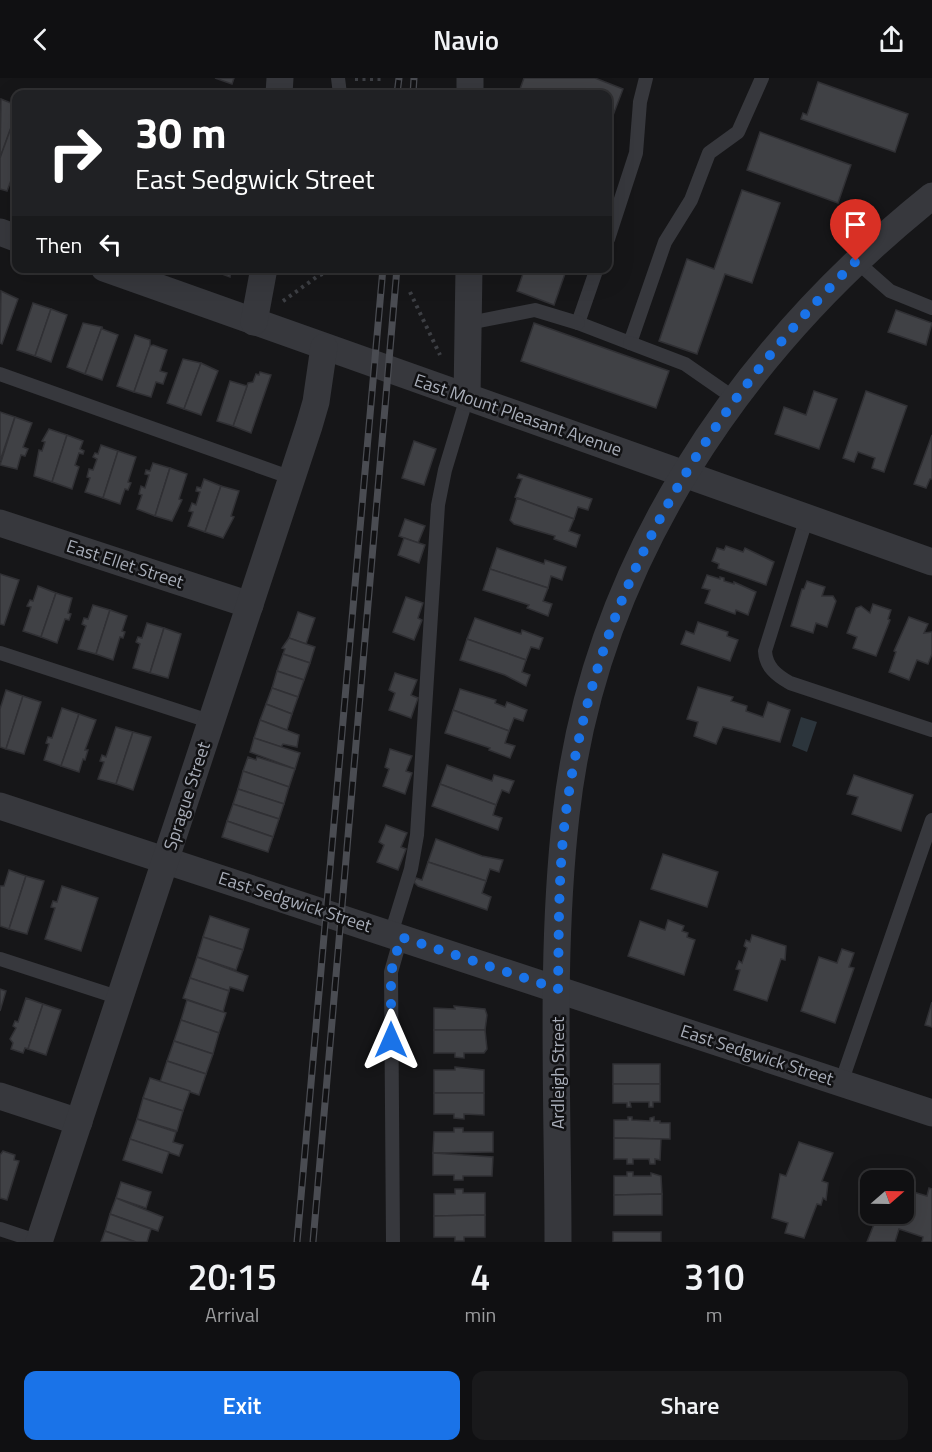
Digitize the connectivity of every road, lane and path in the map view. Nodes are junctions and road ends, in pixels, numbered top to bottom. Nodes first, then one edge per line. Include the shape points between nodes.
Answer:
1 (646, 78) edge
2 (762, 78) edge
3 (339, 79) edge
4 (381, 79) edge
5 (932, 196) edge
6 (612, 227) edge
7 (856, 261) junction
8 (118, 273) edge
9 (263, 273) edge
10 (325, 273) edge
11 (469, 273) edge
12 (595, 273) edge
13 (410, 292) dead end
14 (283, 301) dead end
15 (932, 308) edge
16 (254, 322) junction
17 (469, 323) junction
18 (578, 323) junction
19 (630, 343) junction
20 (324, 347) junction
21 (440, 355) dead end
22 (0, 374) edge
23 (467, 397) junction
24 (734, 398) junction
25 (684, 474) junction
26 (292, 478) junction
27 (807, 517) junction
28 (0, 523) edge
29 (932, 561) edge
30 (250, 605) junction
31 (0, 653) edge
32 (212, 722) junction
33 (932, 730) edge
34 (0, 806) edge
35 (932, 820) edge
36 (165, 860) junction
37 (396, 936) junction
38 (0, 959) edge
39 (558, 989) junction
40 (120, 998) junction
41 (841, 1083) junction
42 (0, 1096) edge
43 (932, 1113) edge
44 (79, 1122) junction
45 (0, 1229) edge
46 (39, 1242) edge
47 (393, 1242) edge
48 (558, 1242) edge

1 - 6 lane via 636,153
2 - 19 lane via 738,132 709,153 691,200 665,242
3 - 4 path
5 - 7 street, Ardleigh Street
7 - 15 lane via 890,291
7 - 24 street, Ardleigh Street via 806,310
8 - 16 street, East Mount Pleasant Avenue
9 - 16 street
10 - 14 path
11 - 17 street
12 - 18 lane
13 - 21 path
16 - 20 street, East Mount Pleasant Avenue
17 - 18 lane via 535,310
17 - 23 street
18 - 19 lane
19 - 24 lane via 685,364
20 - 23 street, East Mount Pleasant Avenue
20 - 26 street, Sprague Street via 316,402
22 - 26 lane
23 - 25 street, East Mount Pleasant Avenue
23 - 37 lane via 438,505 417,835
24 - 25 street, Ardleigh Street
25 - 27 street, East Mount Pleasant Avenue
25 - 39 street, Ardleigh Street via 621,605 588,703 566,813
26 - 30 street, Sprague Street
27 - 29 street, East Mount Pleasant Avenue
27 - 33 lane via 765,651 766,661 778,677 790,683
28 - 30 street, East Ellet Street
30 - 32 street, Sprague Street
31 - 32 lane
32 - 36 street, Sprague Street
34 - 36 street, East Sedgwick Street
35 - 41 lane
36 - 37 street, East Sedgwick Street
36 - 40 street, Sprague Street
37 - 39 street, East Sedgwick Street
37 - 47 lane via 391,972
38 - 40 lane
39 - 41 street, East Sedgwick Street
39 - 48 street, Ardleigh Street
40 - 44 street, Sprague Street
41 - 43 street, East Sedgwick Street
42 - 44 street
44 - 46 street, Sprague Street
45 - 46 lane

